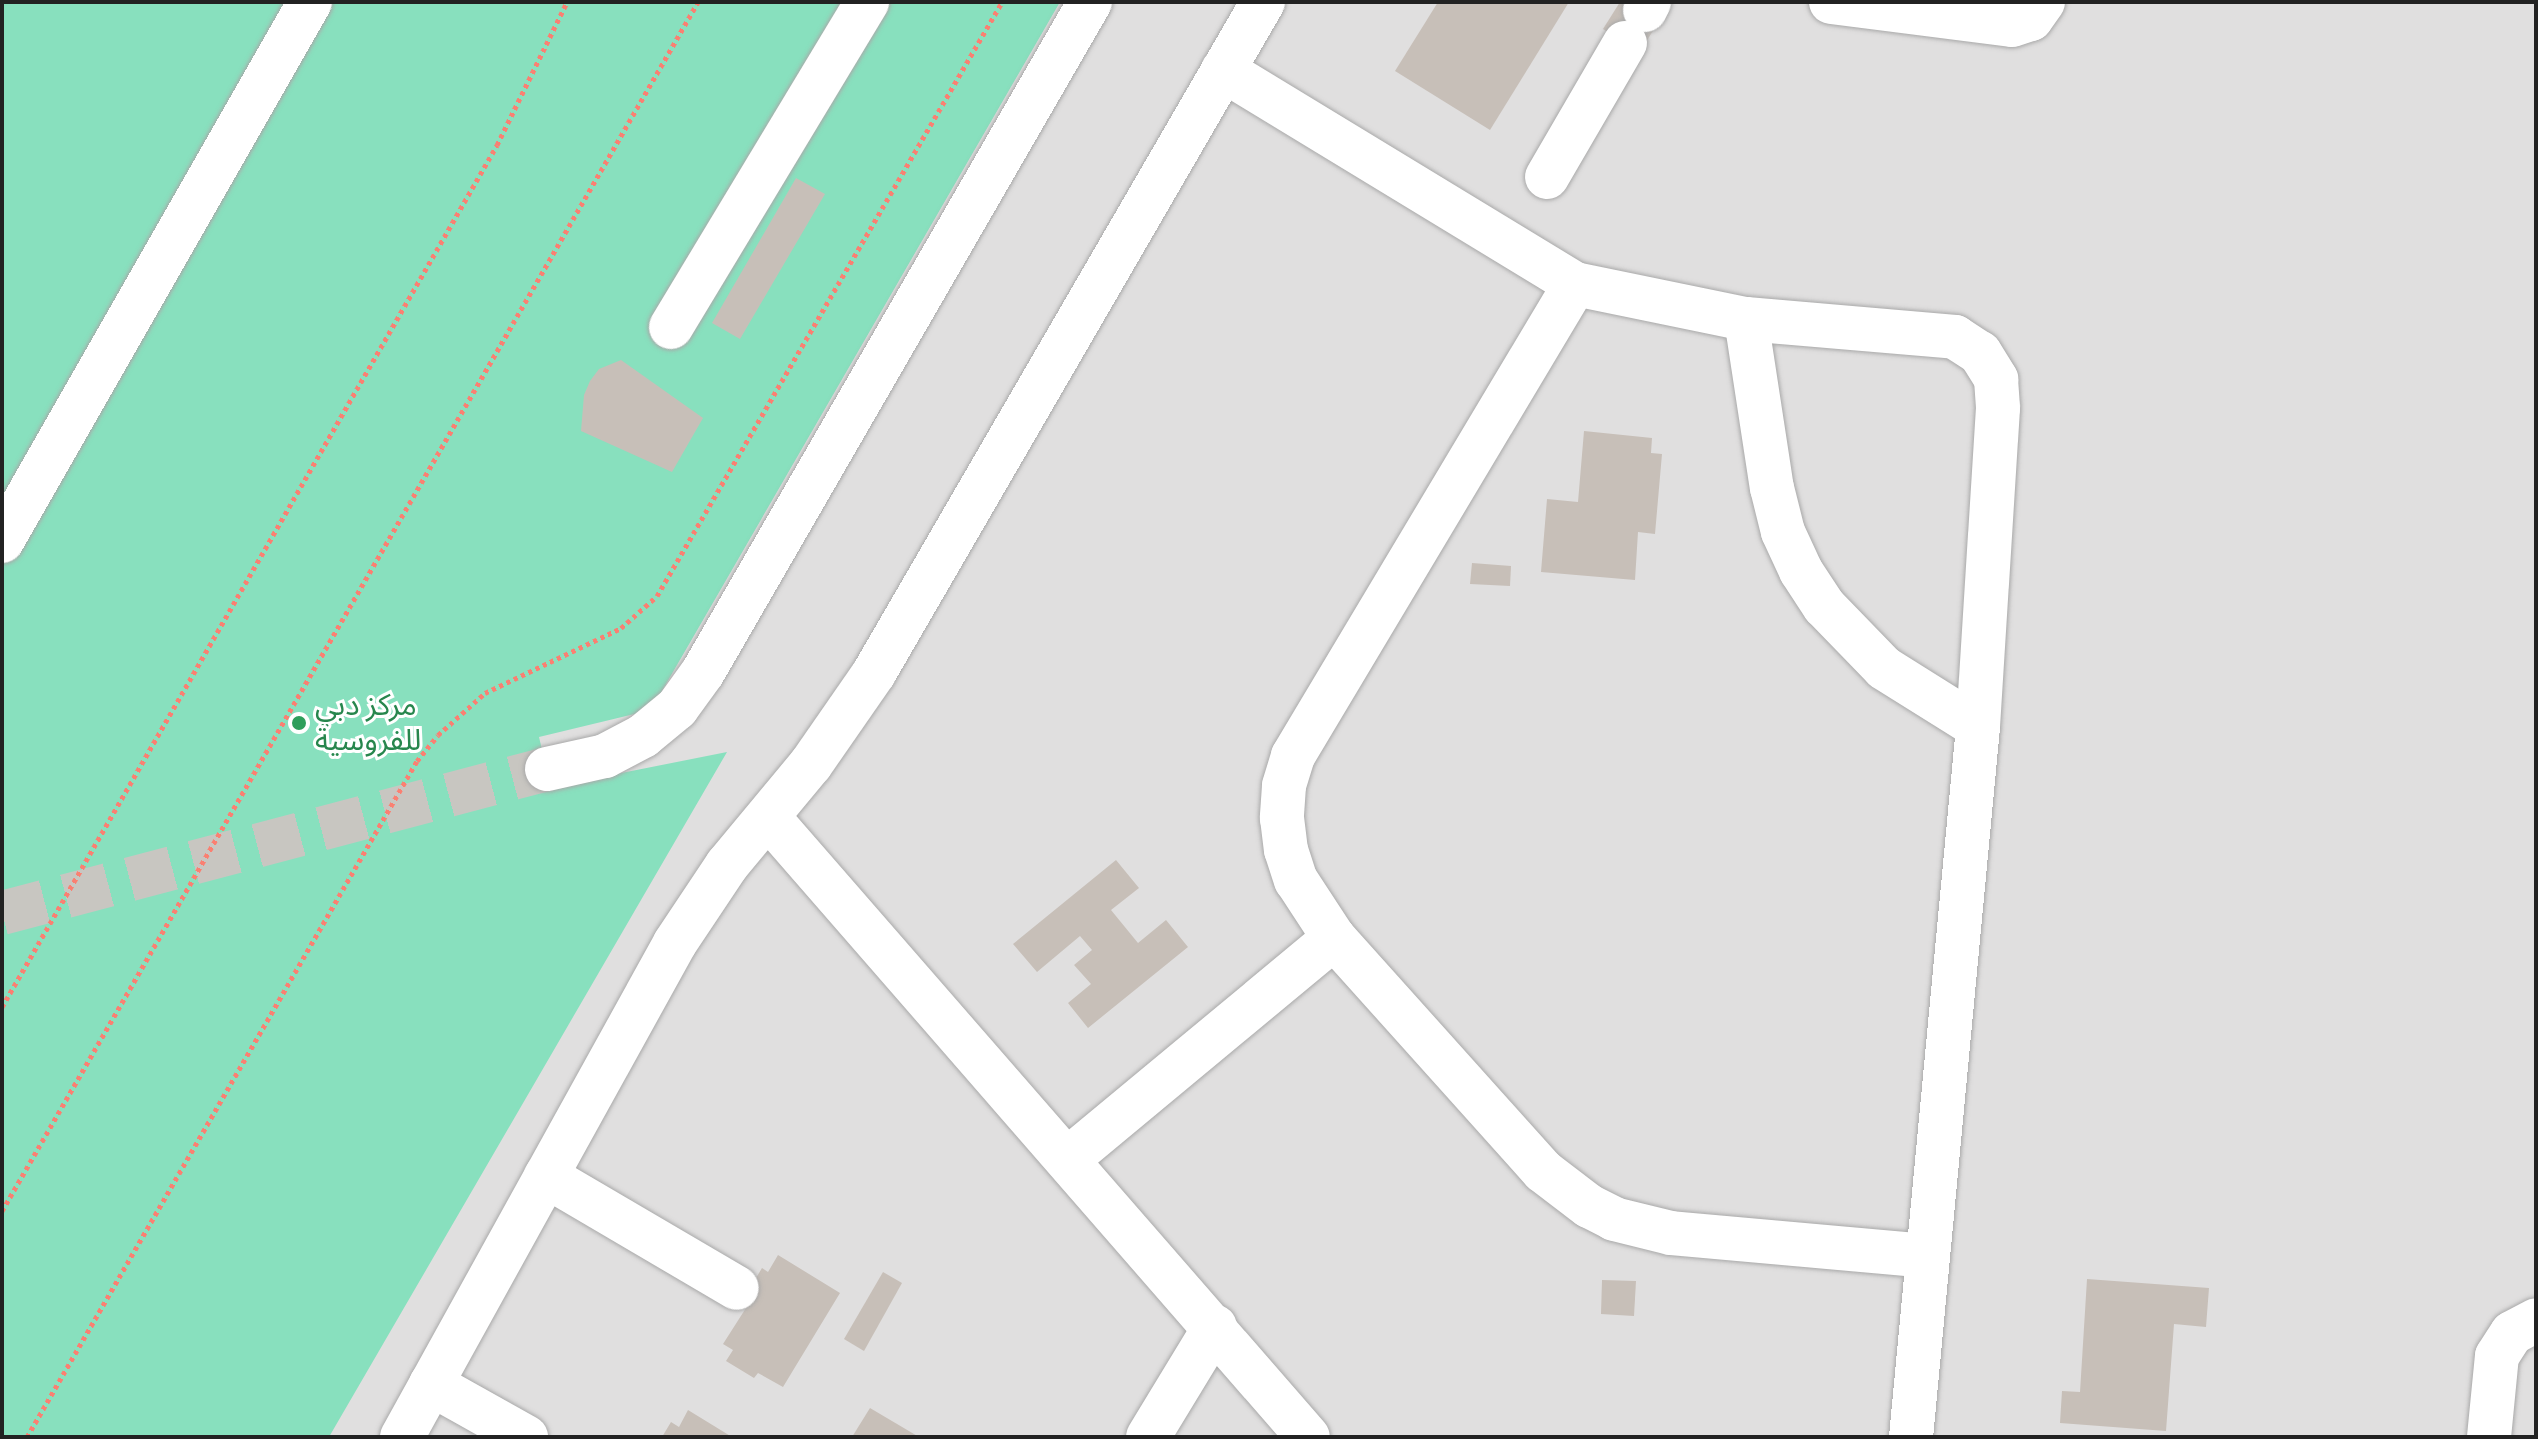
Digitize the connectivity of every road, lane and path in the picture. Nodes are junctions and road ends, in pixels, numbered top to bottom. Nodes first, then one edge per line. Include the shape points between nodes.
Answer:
1 (310, 2) edge
2 (567, 2) edge
3 (698, 2) edge
4 (867, 2) edge
5 (1002, 2) edge
6 (1090, 2) edge
7 (1263, 2) edge
8 (1831, 2) edge
9 (2043, 2) edge
10 (1640, 18) edge
11 (1223, 70) junction
12 (1547, 177) dead end
13 (1575, 284) junction
14 (1746, 319) junction
15 (671, 327) dead end
16 (2, 541) edge
17 (1978, 727) junction
18 (547, 769) tunnel mouth
19 (768, 817) junction
20 (1334, 938) junction
21 (2, 1007) edge
22 (1068, 1159) junction
23 (546, 1176) junction
24 (2, 1211) edge
25 (1927, 1256) junction
26 (737, 1288) dead end
27 (2536, 1320) edge
28 (1215, 1327) junction
29 (431, 1384) junction
30 (27, 1437) edge
31 (402, 1437) edge
32 (526, 1437) edge
33 (1148, 1437) edge
34 (1308, 1437) edge
35 (1911, 1437) edge
36 (2489, 1437) edge

1 - 16 street
2 - 21 path via 497,145
3 - 24 path
4 - 15 street
5 - 30 path via 657,596 621,628 485,693 417,761
6 - 18 street via 703,672 677,708 643,736 605,756
7 - 11 street
8 - 9 street via 2012,25 2031,19
10 - 12 street
11 - 13 street
11 - 19 street via 874,673
13 - 14 street
13 - 20 street via 1293,756 1284,786 1286,850 1296,880
14 - 17 street via 1772,488 1783,532 1801,571 1824,606 1884,668
14 - 17 street via 1955,337 1980,353 1996,379
17 - 25 street
19 - 22 street
19 - 23 street via 727,865 675,943
20 - 22 street
20 - 25 street via 1543,1171 1589,1206 1614,1219 1671,1233
22 - 28 street
23 - 26 street
23 - 29 street
25 - 35 street
27 - 36 street via 2512,1333 2497,1356
28 - 33 street
28 - 34 street
29 - 31 street
29 - 32 street

